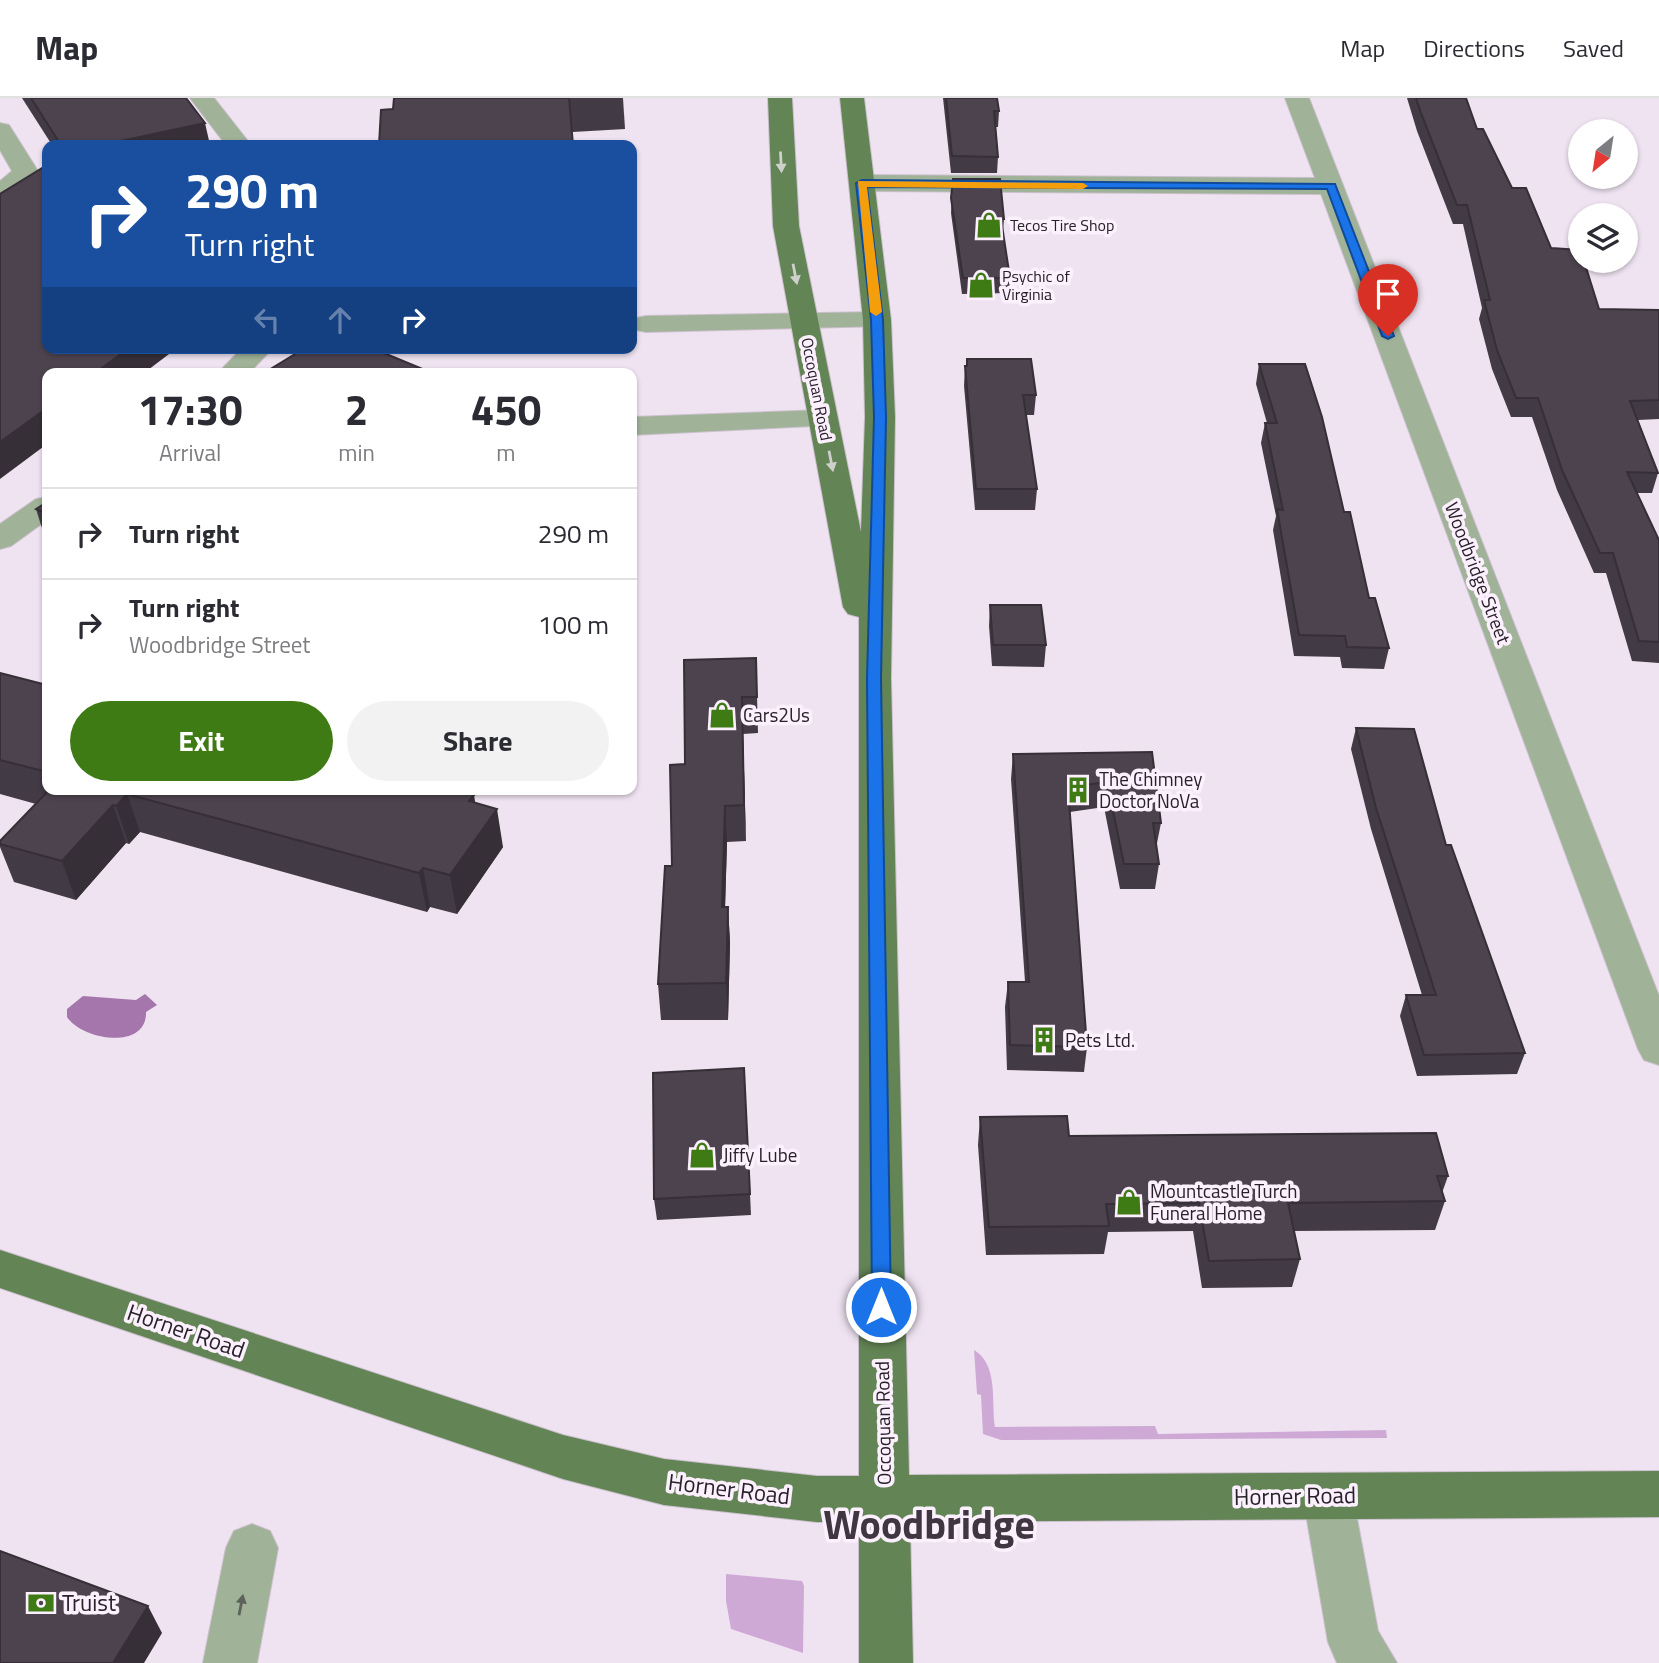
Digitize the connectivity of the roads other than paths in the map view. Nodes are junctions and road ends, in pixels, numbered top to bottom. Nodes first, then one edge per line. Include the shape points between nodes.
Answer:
1 (202, 98) edge
2 (780, 98) edge
3 (852, 98) edge
4 (1297, 98) edge
5 (0, 130) edge
6 (235, 140) edge
7 (862, 183) junction
8 (1331, 186) junction
9 (0, 192) edge
10 (877, 320) junction
11 (804, 322) junction
12 (646, 324) dead end
13 (253, 354) edge
14 (237, 368) edge
15 (822, 419) junction
16 (637, 426) edge
17 (42, 510) edge
18 (0, 539) edge
19 (874, 678) junction
20 (1659, 1049) edge
21 (0, 1269) edge
22 (1659, 1494) edge
23 (1328, 1497) junction
24 (884, 1499) junction
25 (252, 1548) dead end
26 (230, 1663) edge
27 (886, 1663) edge
28 (1370, 1663) edge

1 - 6 street
2 -> 11 main road, Occoquan Road via 786,226
3 - 7 main road, Occoquan Road
4 - 8 street, Woodbridge Street
5 - 9 street via 25,171
7 - 8 street
7 - 10 main road, Occoquan Road
8 - 20 street, Woodbridge Street
10 - 11 street
10 - 19 main road, Occoquan Road via 880,417
11 - 12 street
11 - 15 main road, Occoquan Road
13 - 14 street
15 - 16 street
15 -> 19 main road, Occoquan Road
17 - 18 street
19 - 24 main road, Occoquan Road
21 - 24 main road, Horner Road via 472,1428 630,1476 754,1493
22 - 23 main road, Horner Road
23 - 24 main road, Horner Road
23 - 28 street via 1354,1642
24 - 27 main road, Occoquan Road
26 -> 25 street

